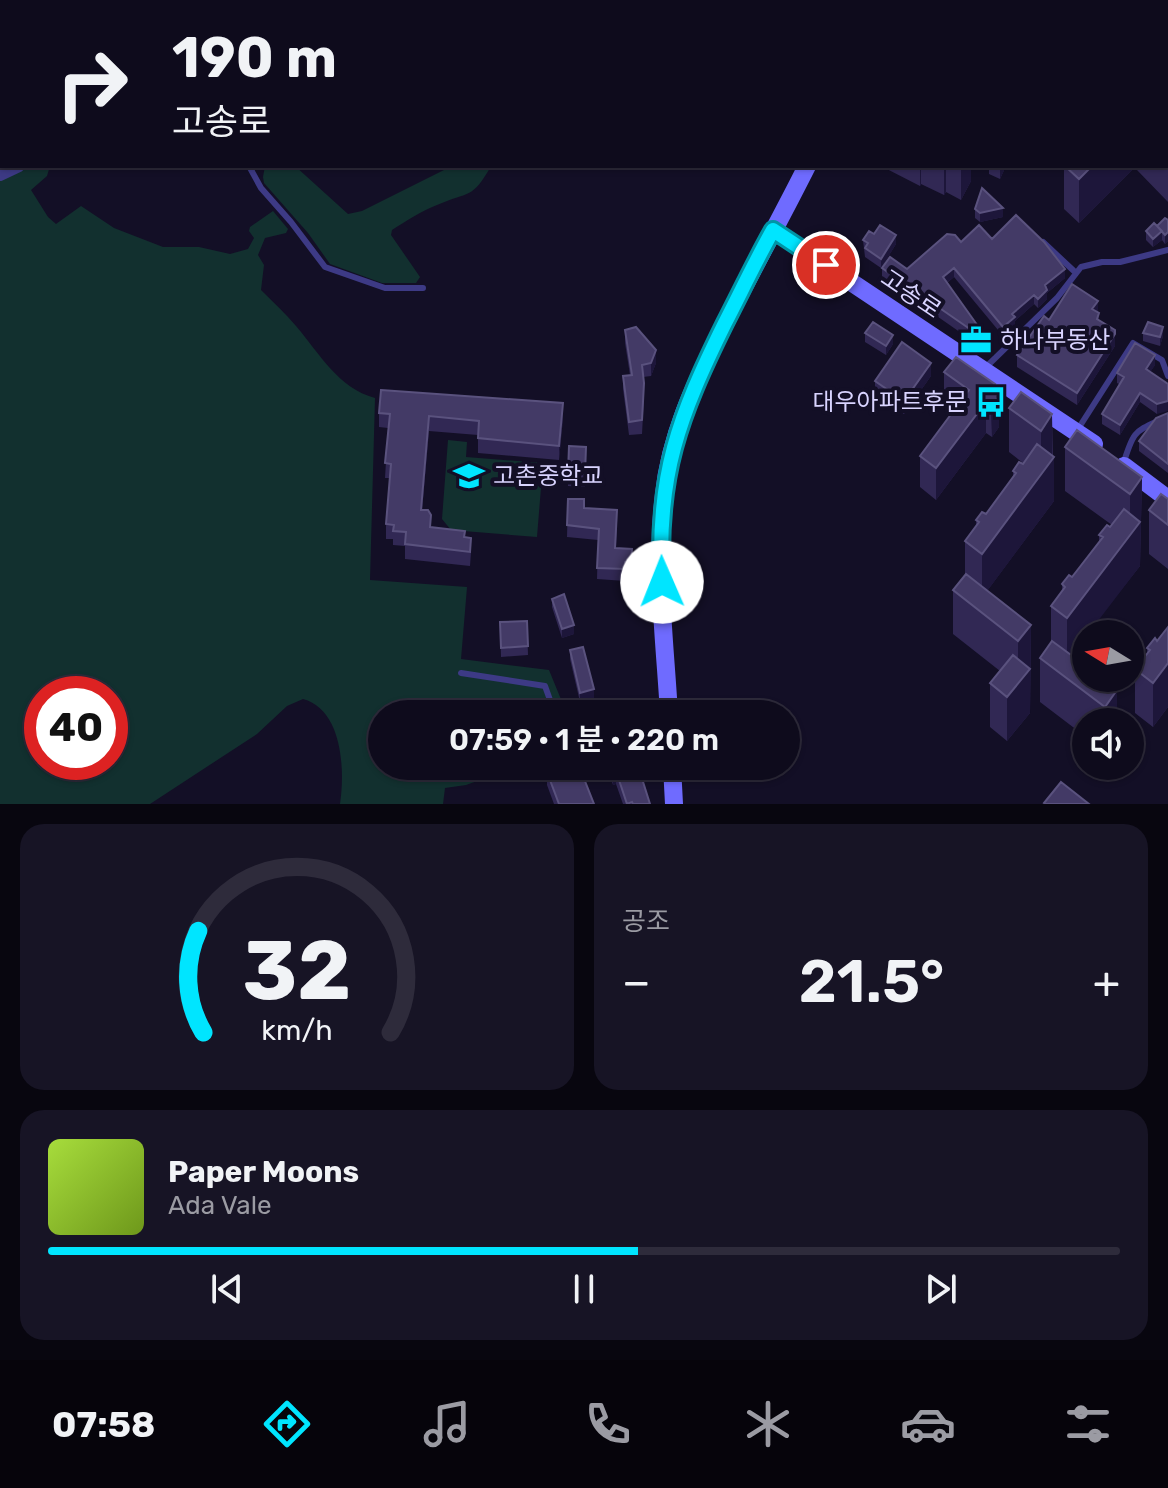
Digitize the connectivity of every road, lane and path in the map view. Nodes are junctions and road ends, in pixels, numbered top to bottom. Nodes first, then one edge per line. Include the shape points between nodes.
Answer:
1 (250, 168) edge
2 (806, 168) edge
3 (773, 230) junction
4 (1032, 232) edge
5 (1168, 250) edge
6 (1075, 272) junction
7 (423, 288) dead end
8 (983, 370) junction
9 (1168, 376) edge
10 (1168, 416) edge
11 (1077, 432) junction
12 (1123, 465) junction
13 (1168, 499) edge
14 (461, 673) dead end
15 (550, 700) edge
16 (664, 700) edge
17 (673, 780) edge
18 (674, 804) edge

1 - 7 lane via 325,267 385,288
2 - 3 street
3 - 8 street, 고송로
3 - 16 street via 695,385 670,458 661,564
4 - 6 lane
5 - 6 lane via 1088,264
6 - 8 lane via 1057,298
8 - 11 street, 고송로
9 - 11 lane via 1162,360 1133,343
10 - 12 lane via 1138,429
11 - 12 street, 고송로
12 - 13 street, 고송로
14 - 15 lane via 545,686
17 - 18 street

